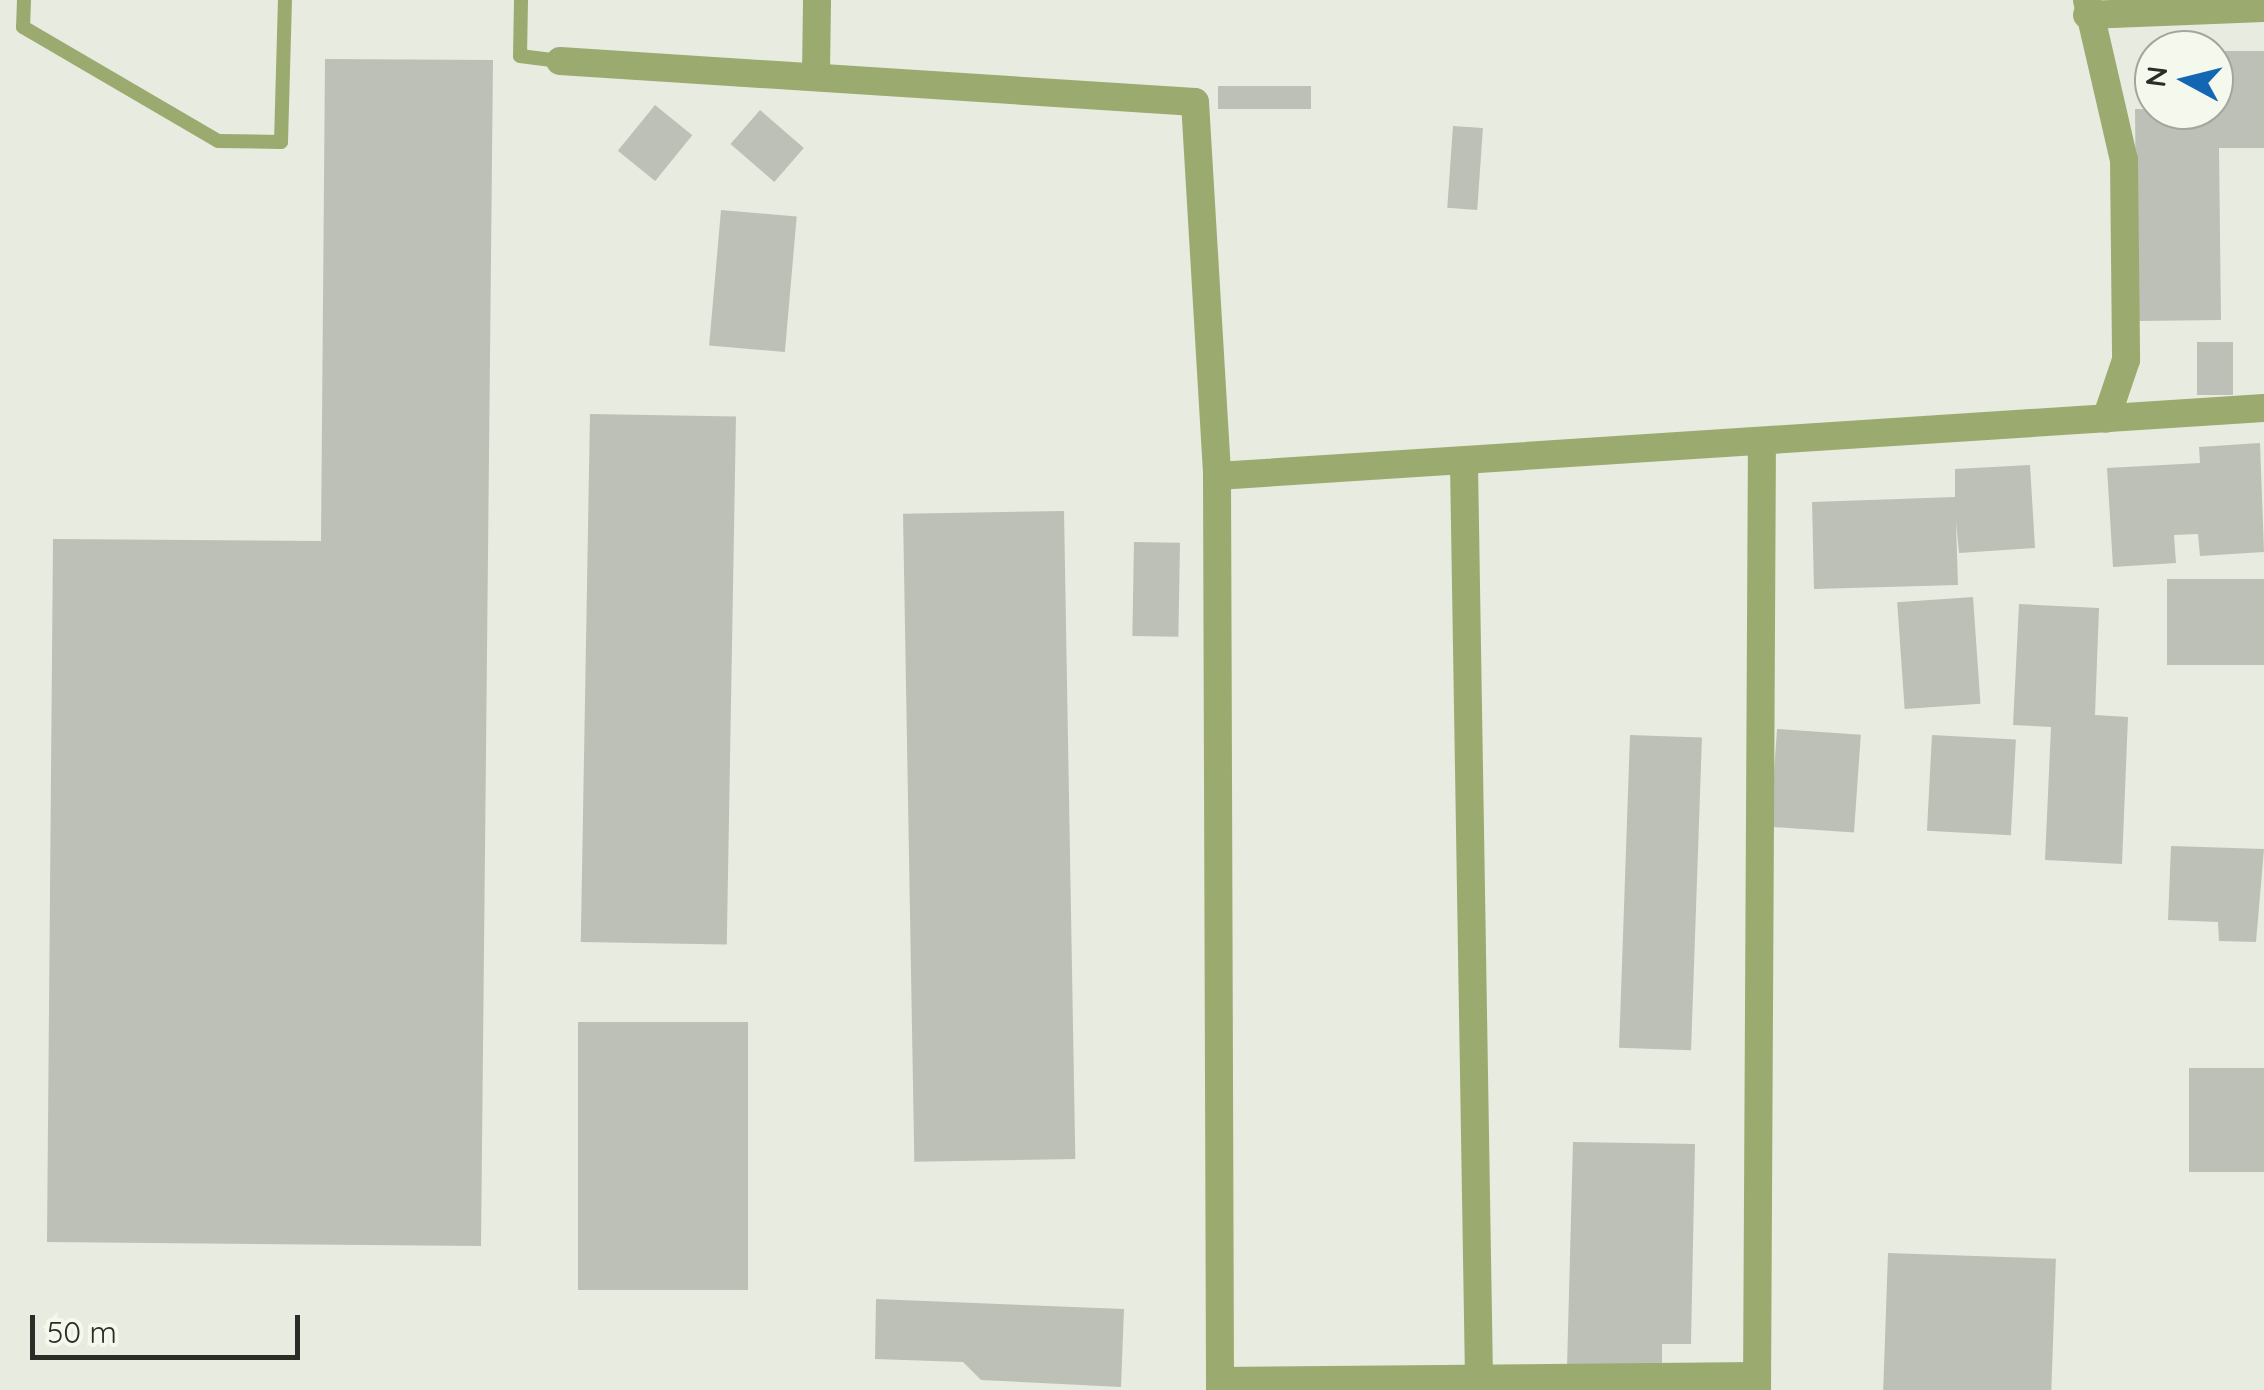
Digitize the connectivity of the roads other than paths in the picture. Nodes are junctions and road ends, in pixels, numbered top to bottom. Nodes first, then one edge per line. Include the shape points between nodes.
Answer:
1 (24, 0) edge
2 (284, 0) edge
3 (521, 0) edge
4 (817, 0) edge
5 (2087, 8) edge
6 (2264, 8) edge
7 (560, 60) joint
8 (816, 73) junction
9 (2264, 408) edge
10 (2106, 419) junction
11 (1762, 443) junction
12 (1464, 464) junction
13 (1217, 476) junction
14 (1479, 1378) junction
15 (1757, 1383) edge
16 (1220, 1386) edge

1 - 2 lane via 23,26 218,141 281,142
3 - 7 lane via 520,56
4 - 8 street
5 - 6 street
5 - 10 street via 2124,160 2126,360
7 - 8 street
8 - 13 street via 1195,102
9 - 10 street
10 - 11 street
11 - 12 street
11 - 15 street
12 - 13 street
12 - 14 street
13 - 16 street
14 - 15 street
14 - 16 street

